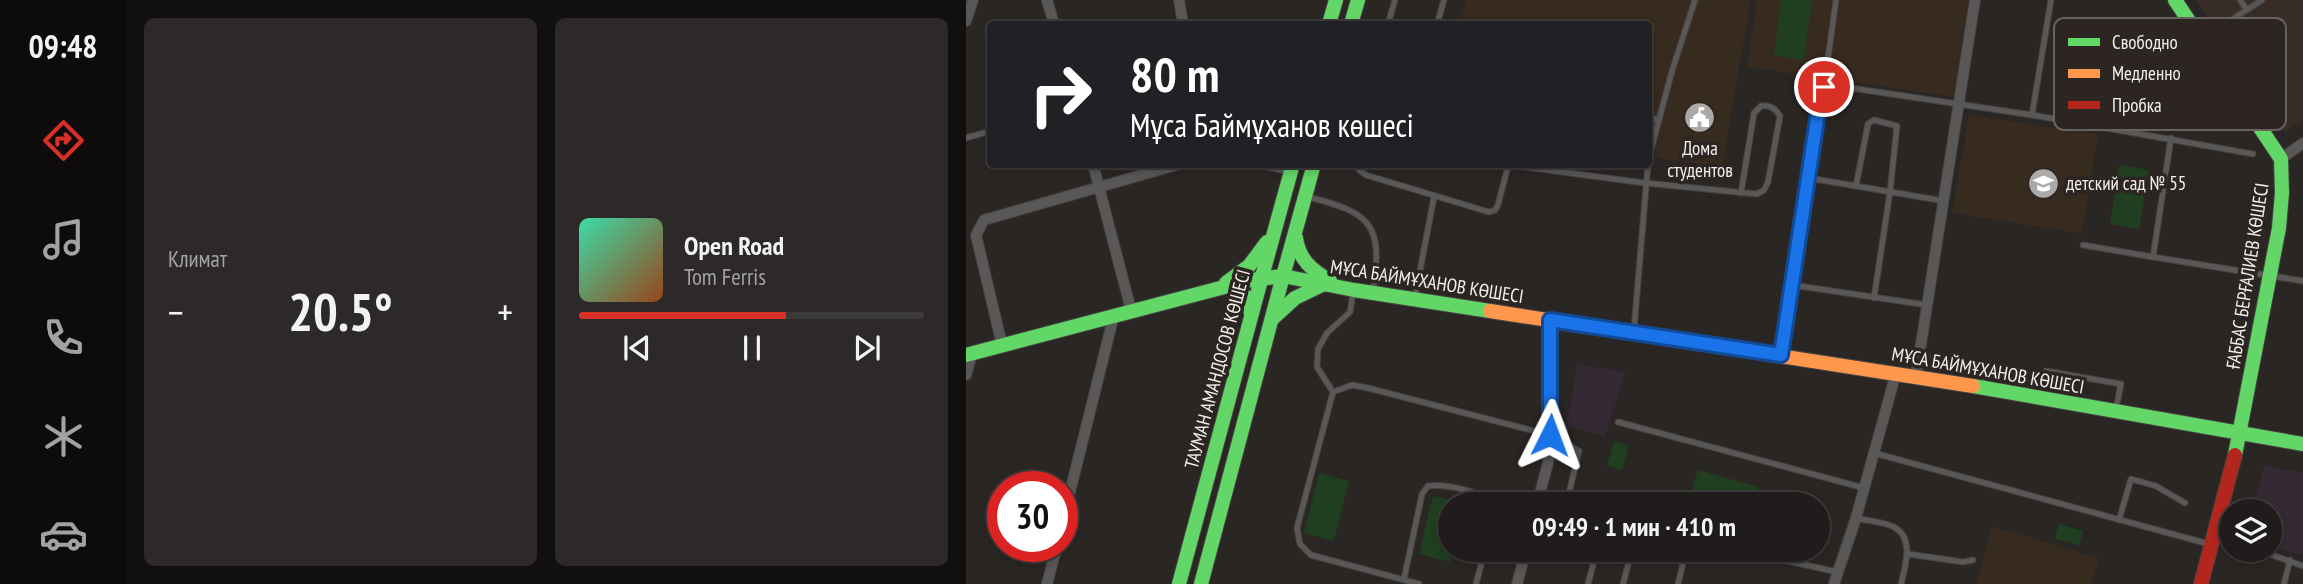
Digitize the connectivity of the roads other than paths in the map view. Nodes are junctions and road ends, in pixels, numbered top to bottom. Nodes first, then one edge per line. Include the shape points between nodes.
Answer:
1 (973, 0) edge
2 (1047, 0) edge
3 (1179, 0) edge
4 (1336, 0) edge
5 (1358, 0) edge
6 (1395, 0) edge
7 (1444, 0) edge
8 (1695, 0) edge
9 (1836, 0) edge
10 (1975, 0) edge
11 (2051, 0) edge
12 (2175, 0) edge
13 (2240, 0) edge
14 (2262, 0) edge
15 (2247, 10) junction
16 (2187, 18) edge
17 (2235, 18) edge
18 (1053, 21) edge
19 (1182, 21) edge
20 (1330, 21) edge
21 (1352, 21) edge
22 (1389, 21) edge
23 (1438, 21) edge
24 (966, 22) edge
25 (1824, 87) junction
26 (1960, 104) junction
27 (2032, 116) junction
28 (1652, 118) edge
29 (2054, 119) edge
30 (1659, 120) junction
31 (2122, 130) edge
32 (2263, 130) edge
33 (987, 132) edge
34 (966, 138) edge
35 (2171, 138) junction
36 (2303, 143) edge
37 (1652, 147) edge
38 (2253, 154) dead end
39 (2281, 159) junction
40 (1094, 168) edge
41 (1167, 168) edge
42 (1292, 168) edge
43 (1313, 168) edge
44 (1358, 168) edge
45 (1504, 168) edge
46 (1528, 168) edge
47 (1647, 168) edge
48 (1809, 178) junction
49 (1645, 183) junction
50 (1856, 186) junction
51 (1099, 189) junction
52 (1890, 192) junction
53 (1741, 193) junction
54 (1305, 197) junction
55 (1434, 197) junction
56 (1944, 201) junction
57 (1296, 229) junction
58 (1274, 232) junction
59 (2083, 245) dead end
60 (2153, 257) junction
61 (1283, 276) junction
62 (2269, 276) junction
63 (1261, 279) junction
64 (2303, 281) edge
65 (1322, 285) junction
66 (1792, 285) junction
67 (1225, 287) junction
68 (1347, 289) junction
69 (1373, 293) junction
70 (1874, 298) junction
71 (1415, 299) junction
72 (1927, 305) junction
73 (1131, 310) junction
74 (1251, 314) junction
75 (1114, 315) junction
76 (1272, 319) junction
77 (1550, 320) junction
78 (1633, 332) junction
79 (1002, 345) junction
80 (969, 354) edge
81 (1781, 355) junction
82 (1919, 356) junction
83 (2046, 371) dead end
84 (1896, 373) junction
85 (966, 375) edge
86 (1916, 376) junction
87 (1986, 389) junction
88 (1333, 392) junction
89 (2116, 412) junction
90 (1618, 422) dead end
91 (1550, 435) junction
92 (2239, 435) junction
93 (2303, 444) edge
94 (1874, 453) junction
95 (1075, 471) edge
96 (1864, 488) junction
97 (1466, 492) edge
98 (1541, 492) edge
99 (1569, 492) edge
100 (2185, 503) dead end
101 (1856, 518) junction
102 (2119, 520) junction
103 (2213, 541) junction
104 (2219, 541) edge
105 (1908, 554) junction
106 (2282, 557) edge
107 (1973, 560) dead end
108 (2291, 560) junction
109 (1053, 562) edge
110 (1482, 562) edge
111 (1523, 562) edge
112 (1594, 562) edge
113 (1629, 562) edge
114 (1684, 562) edge
115 (1792, 562) edge
116 (2303, 566) edge
117 (1837, 572) junction
118 (1404, 579) junction
119 (1681, 583) edge
120 (1047, 584) edge
121 (1179, 584) edge
122 (1201, 584) edge
123 (1419, 584) edge
124 (1476, 584) edge
125 (1517, 584) edge
126 (1588, 584) edge
127 (1623, 584) edge
128 (1834, 584) edge
129 (1900, 584) edge
130 (2202, 584) edge
131 (2284, 584) edge

1 - 24 street
2 - 18 street
3 - 19 street
4 - 20 main road
5 - 21 main road
6 - 22 lane
7 - 23 lane
8 - 30 lane
9 - 25 lane
10 - 26 street
11 - 27 lane
12 - 16 main road, ҒАББАС БЕРҒАЛИЕВ КӨШЕСІ
13 - 15 lane
14 - 15 lane
15 - 17 lane
25 - 26 lane
25 - 48 lane
26 - 27 lane
26 - 56 street
27 - 29 lane
28 - 30 lane
30 - 37 lane
31 - 35 lane
32 - 39 main road, ҒАББАС БЕРҒАЛИЕВ КӨШЕСІ
33 - 34 lane
35 - 38 lane
35 - 60 lane
36 - 39 street
39 - 62 main road, ҒАББАС БЕРҒАЛИЕВ КӨШЕСІ via 2283,189
40 - 51 street
41 - 51 street
42 - 58 main road, ТАУМАН АМАНДОСОВ КӨШЕСІ
43 - 54 main road, ТАУМАН АМАНДОСОВ КӨШЕСІ
44 - 55 lane via 1366,176
45 - 55 lane via 1495,210
46 - 49 lane
47 - 49 lane
48 - 50 lane
48 - 66 lane
49 - 53 lane
49 - 78 lane
50 - 52 lane
50 - 52 lane via 1868,124 1874,120 1898,130
51 - 73 street
51 - 79 street via 984,220 978,228
52 - 56 lane
52 - 70 lane
53 - 53 lane via 1755,113 1769,105 1780,116 1768,182 1757,194
54 - 57 main road, ТАУМАН АМАНДОСОВ КӨШЕСІ
54 - 69 lane via 1342,205 1367,223 1378,257
55 - 71 lane
56 - 72 street
57 - 61 main road, ТАУМАН АМАНДОСОВ КӨШЕСІ
57 - 68 main road via 1300,257 1316,273
58 - 63 main road, ТАУМАН АМАНДОСОВ КӨШЕСІ
58 - 67 main road via 1249,266
59 - 60 lane
60 - 62 lane
61 - 63 main road, МҰСА БАЙМҰХАНОВ КӨШЕСІ
61 - 65 main road, МҰСА БАЙМҰХАНОВ КӨШЕСІ
61 - 76 main road, ТАУМАН АМАНДОСОВ КӨШЕСІ
62 - 64 lane
62 - 92 main road, ҒАББАС БЕРҒАЛИЕВ КӨШЕСІ
63 - 67 main road, МҰСА БАЙМҰХАНОВ КӨШЕСІ
63 - 74 main road, ТАУМАН АМАНДОСОВ КӨШЕСІ
65 - 68 main road, МҰСА БАЙМҰХАНОВ КӨШЕСІ
65 - 76 main road via 1283,306
66 - 70 lane
66 - 81 lane
67 - 73 main road, МҰСА БАЙМҰХАНОВ КӨШЕСІ
67 - 74 main road via 1249,299
68 - 69 main road, МҰСА БАЙМҰХАНОВ КӨШЕСІ
68 - 88 lane via 1350,312 1327,333 1318,349 1317,367
69 - 71 main road, МҰСА БАЙМҰХАНОВ КӨШЕСІ
70 - 72 lane
71 - 77 main road, МҰСА БАЙМҰХАНОВ КӨШЕСІ
72 - 82 street
73 - 75 main road, МҰСА БАЙМҰХАНОВ КӨШЕСІ
74 - 121 main road, ТАУМАН АМАНДОСОВ КӨШЕСІ
75 - 79 main road, МҰСА БАЙМҰХАНОВ КӨШЕСІ
75 - 95 street
76 - 122 main road, ТАУМАН АМАНДОСОВ КӨШЕСІ
77 - 78 main road, МҰСА БАЙМҰХАНОВ КӨШЕСІ
77 - 91 street
78 - 81 main road, МҰСА БАЙМҰХАНОВ КӨШЕСІ
79 - 80 main road, МҰСА БАЙМҰХАНОВ КӨШЕСІ
80 - 85 street
81 - 84 main road, МҰСА БАЙМҰХАНОВ КӨШЕСІ
82 - 86 street
82 - 87 lane via 1983,366
83 - 89 lane via 2121,384
84 - 86 main road, МҰСА БАЙМҰХАНОВ КӨШЕСІ
84 - 94 street
86 - 87 main road, МҰСА БАЙМҰХАНОВ КӨШЕСІ
87 - 89 main road, МҰСА БАЙМҰХАНОВ КӨШЕСІ
88 - 91 lane via 1352,385 1368,388
88 - 118 lane via 1297,528 1300,544 1311,555
89 - 92 main road, МҰСА БАЙМҰХАНОВ КӨШЕСІ
90 - 96 lane
91 - 98 street
91 - 99 lane via 1579,451
92 - 93 main road, МҰСА БАЙМҰХАНОВ КӨШЕСІ
92 - 103 main road, ҒАББАС БЕРҒАЛИЕВ КӨШЕСІ
94 - 96 street
94 - 102 lane
96 - 101 street
97 - 118 lane via 1439,485 1428,486 1422,494
100 - 102 lane via 2156,486 2131,479
101 - 105 lane via 1895,527
101 - 117 street
102 - 103 lane
103 - 104 lane
103 - 130 main road, ҒАББАС БЕРҒАЛИЕВ КӨШЕСІ
105 - 107 lane
105 - 129 lane
106 - 108 lane
108 - 116 lane
108 - 131 lane
109 - 120 street
110 - 124 lane
111 - 125 street
112 - 126 lane
113 - 127 lane
114 - 119 lane
115 - 117 lane
117 - 128 street
118 - 123 lane

